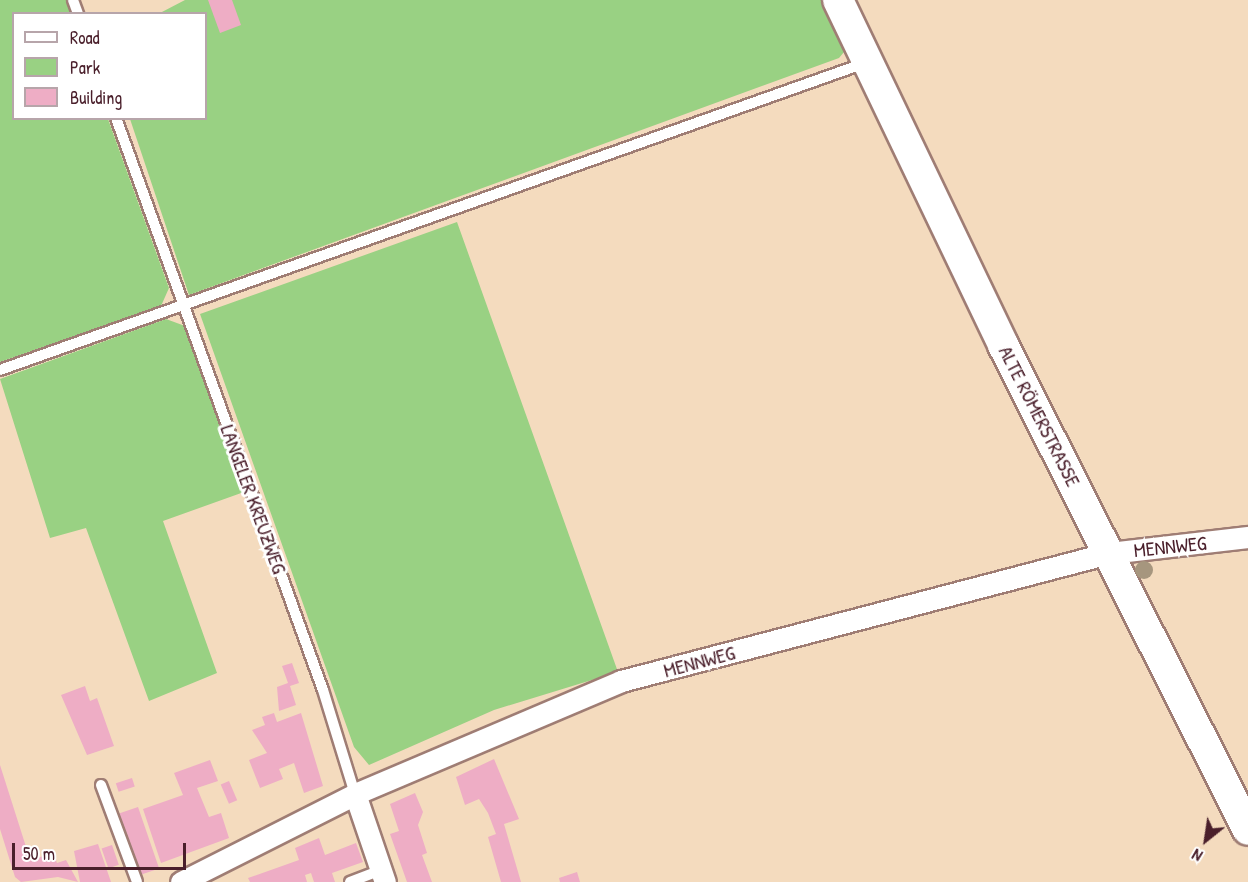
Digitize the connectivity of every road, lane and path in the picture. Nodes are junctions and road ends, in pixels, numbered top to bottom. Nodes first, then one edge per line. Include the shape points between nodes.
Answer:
1 (838, 0) edge
2 (867, 62) junction
3 (117, 120) edge
4 (183, 306) junction
5 (0, 370) edge
6 (1248, 537) edge
7 (1109, 553) junction
8 (101, 786) dead end
9 (355, 794) junction
10 (1248, 830) edge
11 (383, 876) edge
12 (137, 882) edge
13 (182, 882) edge
14 (350, 882) edge

1 - 2 street, ALTE RÖMERSTRASSE
2 - 4 lane
2 - 7 street, ALTE RÖMERSTRASSE
3 - 4 lane, LANGELER KREUZWEG
4 - 5 lane
4 - 9 lane, LANGELER KREUZWEG via 349,763
6 - 7 street, MENNWEG
7 - 9 street, MENNWEG via 621,681
7 - 10 street, ALTE RÖMERSTRASSE
8 - 12 lane
9 - 11 street, LANGELER KREUZWEG
9 - 13 street, MENNWEG
11 - 14 lane

